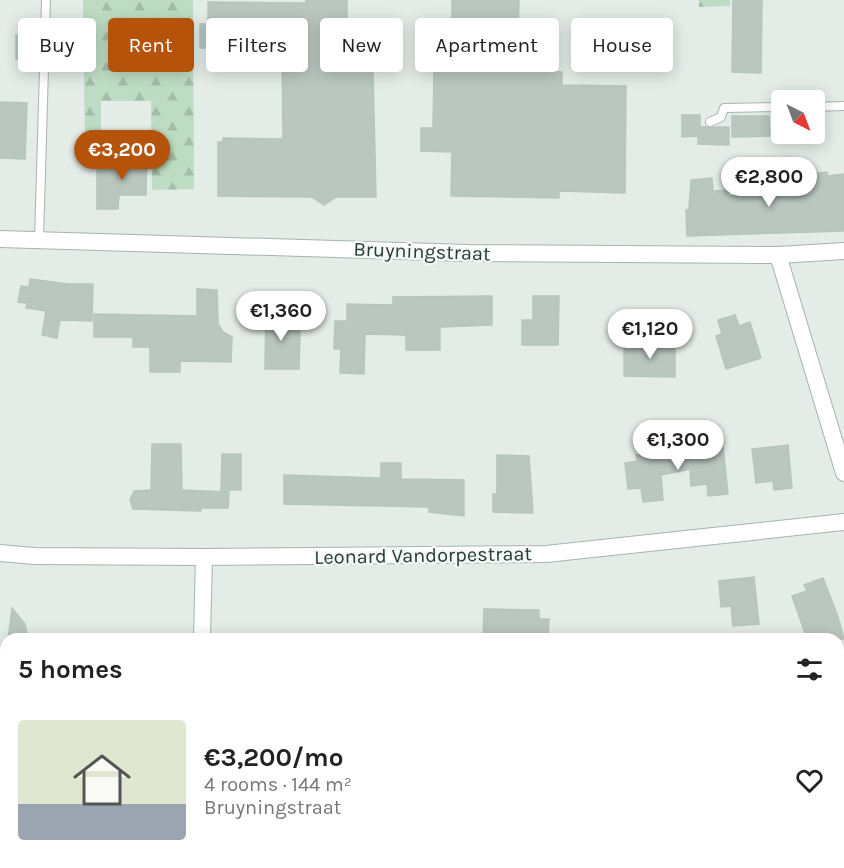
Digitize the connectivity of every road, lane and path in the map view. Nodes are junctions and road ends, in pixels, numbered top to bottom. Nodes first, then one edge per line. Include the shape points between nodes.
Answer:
1 (46, 0) edge
2 (844, 106) edge
3 (771, 107) edge
4 (825, 107) edge
5 (710, 122) dead end
6 (0, 239) edge
7 (39, 240) junction
8 (844, 251) edge
9 (778, 255) junction
10 (844, 473) edge
11 (844, 522) edge
12 (0, 553) edge
13 (204, 557) junction
14 (202, 633) edge

1 - 7 lane
2 - 4 lane
3 - 5 lane via 724,108 721,117
6 - 7 street, Bruyningstraat
7 - 9 street, Bruyningstraat via 467,254
8 - 9 street, Bruyningstraat
9 - 10 street
11 - 13 street, Leonard Vandorpestraat via 546,554
12 - 13 street, Leonard Vandorpestraat
13 - 14 street

